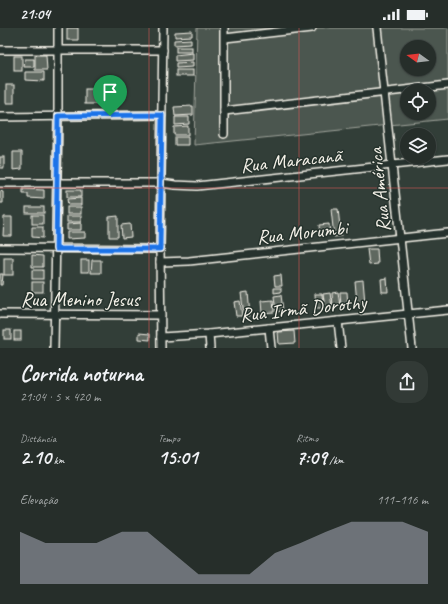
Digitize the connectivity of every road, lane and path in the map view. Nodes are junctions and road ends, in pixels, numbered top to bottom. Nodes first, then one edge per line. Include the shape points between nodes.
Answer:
1 (58, 28) edge
2 (163, 28) edge
3 (224, 28) edge
4 (312, 28) edge
5 (377, 28) edge
6 (225, 38) junction
7 (0, 50) edge
8 (58, 50) junction
9 (163, 50) junction
10 (448, 85) edge
11 (384, 93) junction
12 (224, 111) junction
13 (162, 115) junction
14 (58, 116) junction
15 (0, 117) edge
16 (224, 134) dead end
17 (448, 159) edge
18 (392, 165) junction
19 (0, 183) edge
20 (57, 183) junction
21 (161, 183) junction
22 (448, 232) edge
23 (400, 238) junction
24 (0, 248) edge
25 (56, 249) junction
26 (160, 249) junction
27 (160, 262) junction
28 (448, 310) edge
29 (0, 314) edge
30 (407, 314) junction
31 (54, 315) junction
32 (161, 315) junction
33 (338, 321) junction
34 (269, 328) junction
35 (210, 334) junction
36 (161, 337) junction
37 (54, 348) edge
38 (161, 348) edge
39 (210, 348) edge
40 (271, 348) edge
41 (341, 348) edge
42 (412, 348) edge

1 - 8 street
2 - 9 street
3 - 6 street
4 - 6 street
5 - 11 street, Rua América
6 - 12 street
7 - 8 street
8 - 9 street
8 - 14 street
9 - 13 street
10 - 11 street
11 - 12 street
11 - 18 street, Rua América
12 - 16 street
13 - 14 street
13 - 21 street
14 - 15 street
14 - 20 street
17 - 18 street, Rua Maracanã
18 - 21 street, Rua Maracanã via 197,186
18 - 23 street, Rua América
19 - 20 street, Rua Maracanã
20 - 21 street, Rua Maracanã
20 - 25 street
21 - 26 street
22 - 23 street, Rua Morumbi
23 - 27 street, Rua Morumbi via 189,262
23 - 30 street, Rua América
24 - 25 street
25 - 26 street
25 - 31 street
26 - 27 street
27 - 32 street
28 - 30 street, Rua Irmã Dorothy
29 - 31 street, Rua Menino Jesus
30 - 33 street, Rua Irmã Dorothy
30 - 42 street, Rua América
31 - 32 street, Rua Menino Jesus
31 - 37 street
32 - 36 street
33 - 34 street, Rua Irmã Dorothy
33 - 41 street
34 - 35 street, Rua Irmã Dorothy
34 - 40 street
35 - 36 street, Rua Irmã Dorothy
35 - 39 street
36 - 38 street

